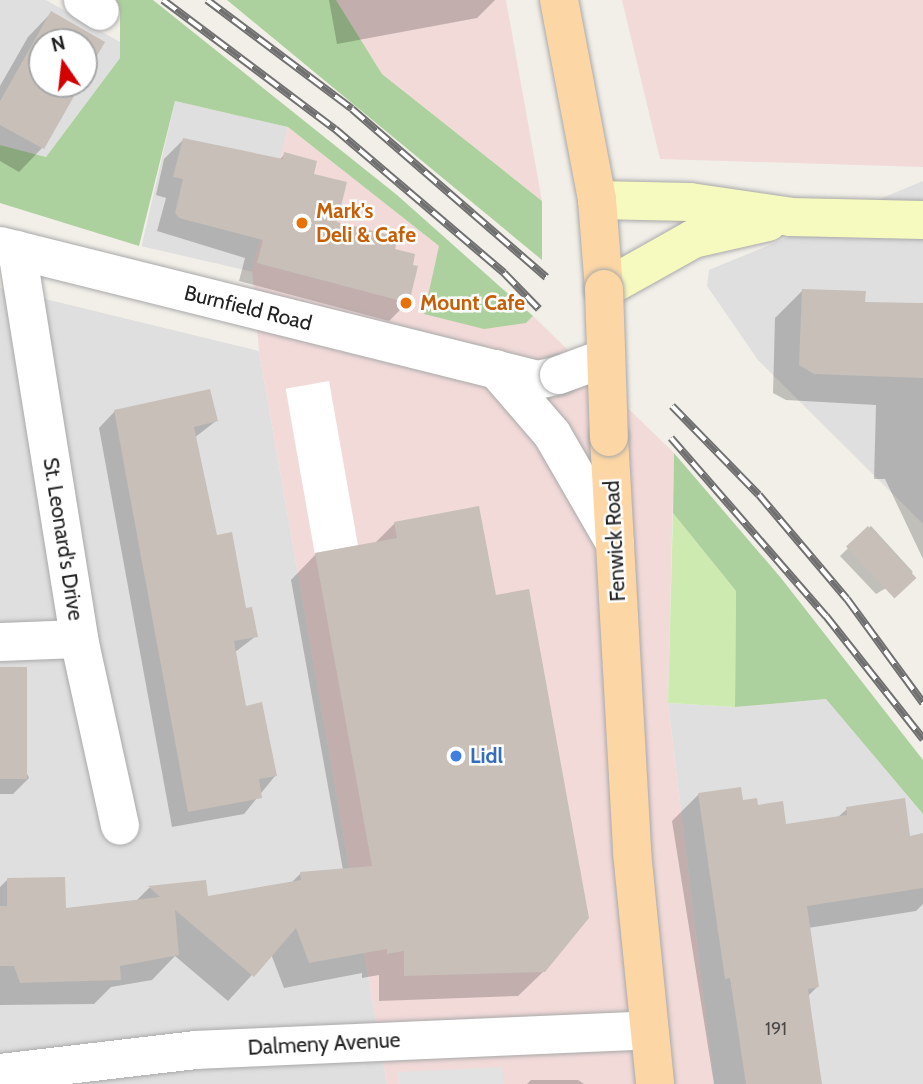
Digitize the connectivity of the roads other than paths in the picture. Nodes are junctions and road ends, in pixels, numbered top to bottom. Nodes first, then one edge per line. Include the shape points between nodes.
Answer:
1 (559, 0) edge
2 (597, 200) junction
3 (790, 217) junction
4 (923, 220) edge
5 (8, 248) edge
6 (604, 289) junction
7 (605, 358) junction
8 (496, 369) junction
9 (615, 543) junction
10 (79, 639) junction
11 (0, 642) edge
12 (120, 826) dead end
13 (649, 1030) junction
14 (0, 1073) edge
15 (655, 1084) edge

1 - 2 main road, Fenwick Road
2 - 3 street via 690,202
2 - 6 main road, Fenwick Road
3 - 4 street
3 - 6 street via 693,239
5 - 8 street, Burnfield Road
5 - 10 street, St. Leonard's Drive
6 - 7 main road, Fenwick Road, bridge
7 - 8 street, Burnfield Road, bridge via 538,380
7 - 9 main road, Fenwick Road, bridge
8 - 9 street via 552,434
9 - 13 main road, Fenwick Road via 632,852
10 - 11 street
10 - 12 street, St. Leonard's Drive
13 - 14 street, Dalmeny Avenue via 196,1050
13 - 15 main road, Fenwick Road

